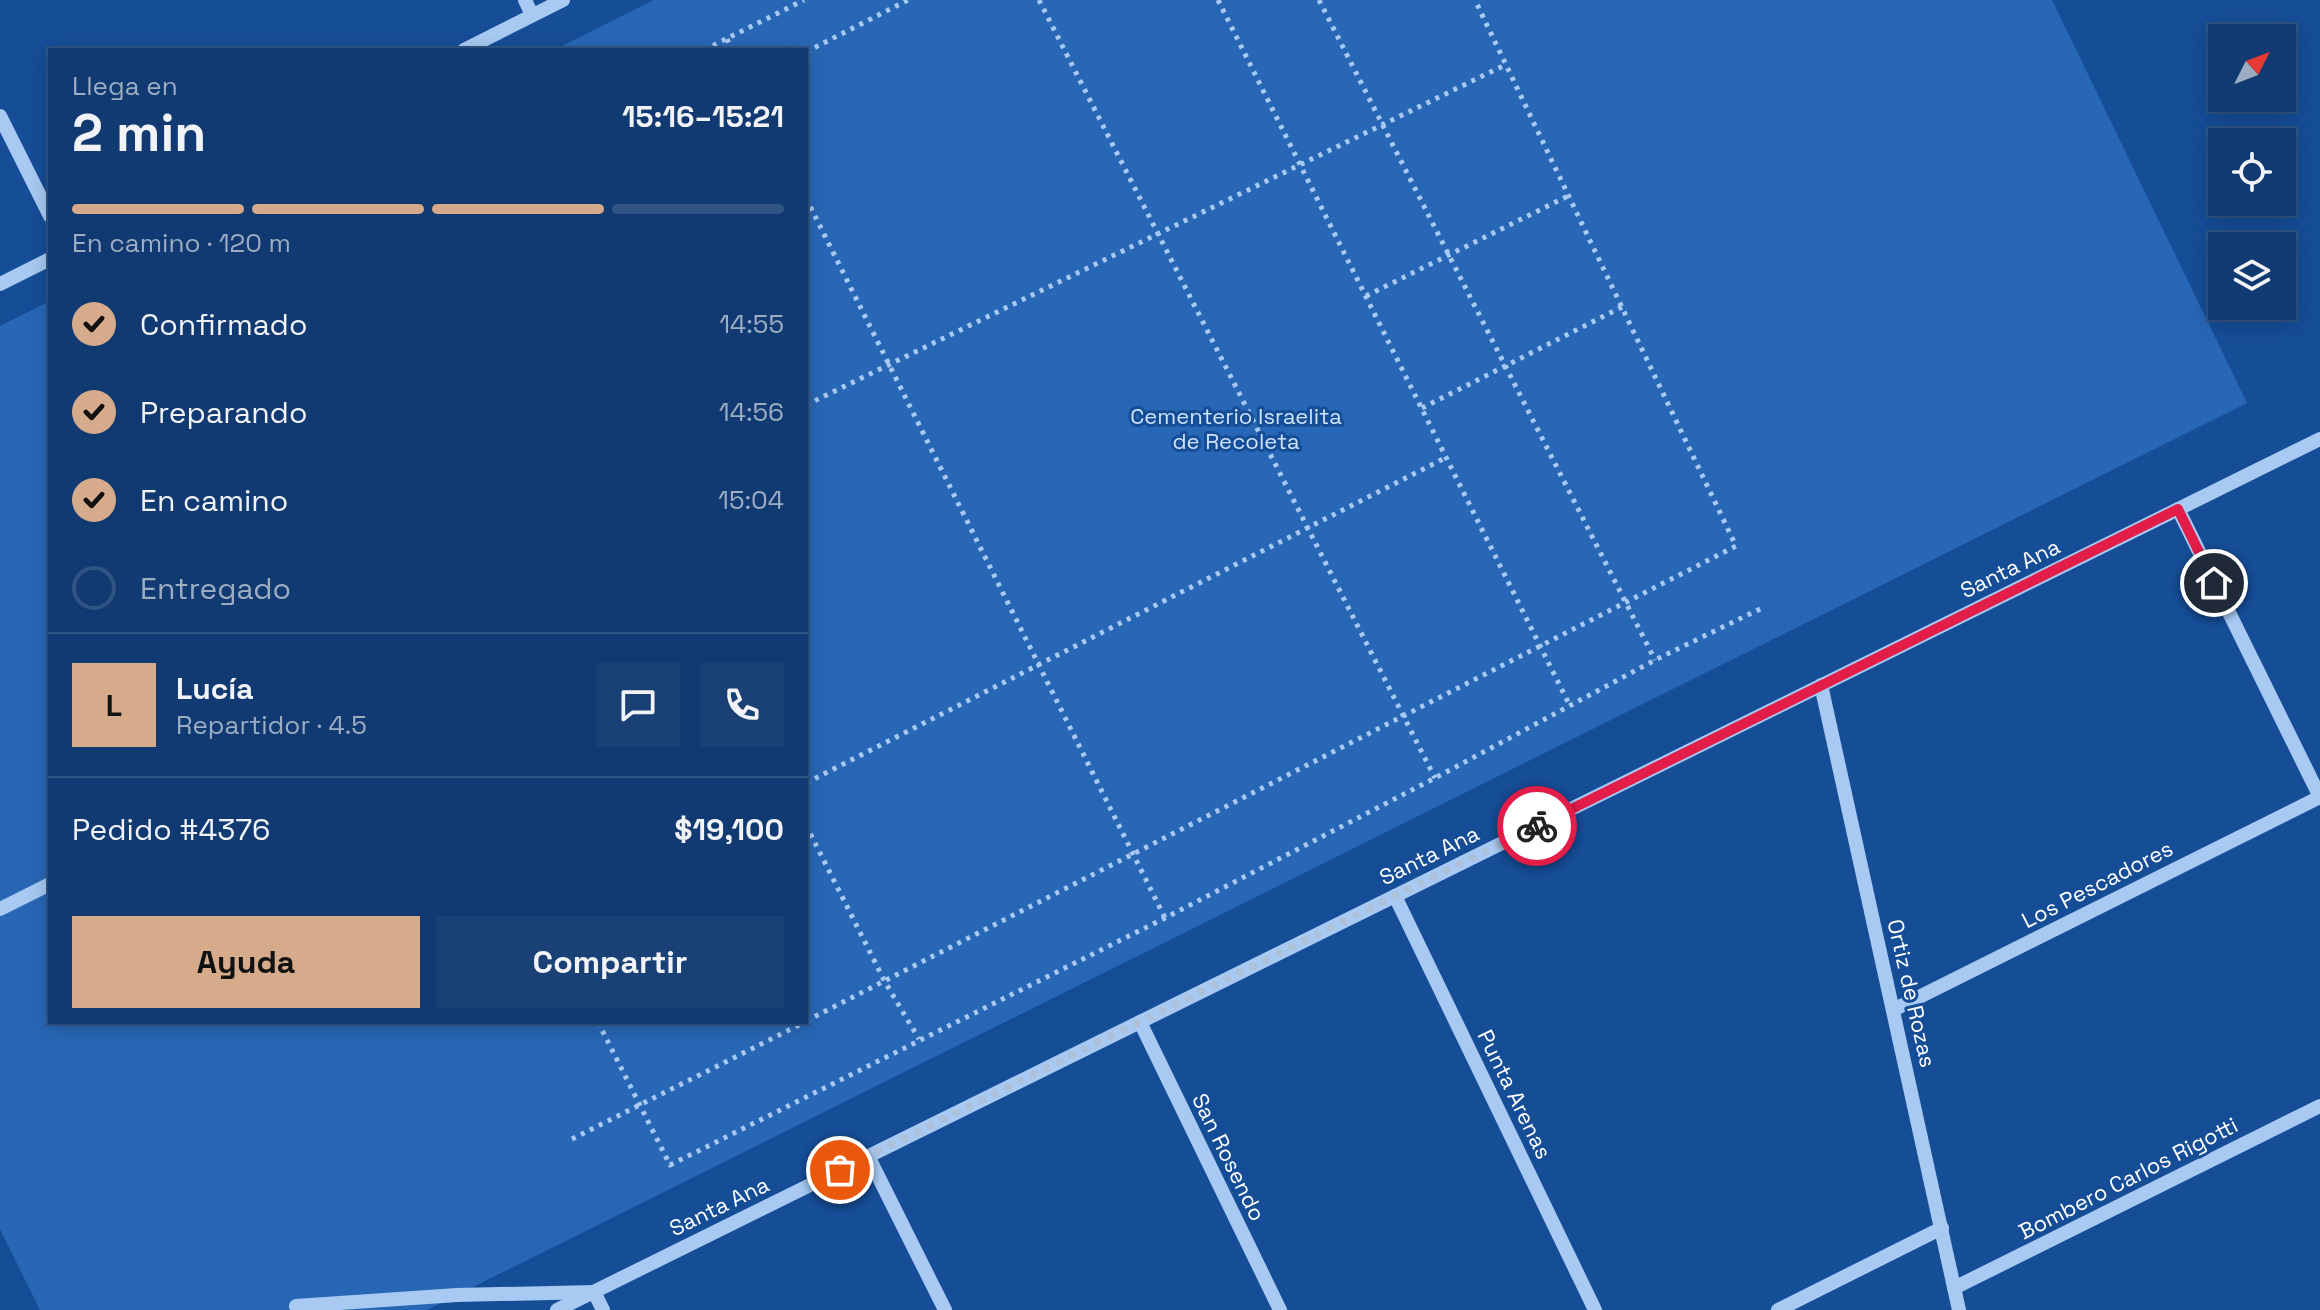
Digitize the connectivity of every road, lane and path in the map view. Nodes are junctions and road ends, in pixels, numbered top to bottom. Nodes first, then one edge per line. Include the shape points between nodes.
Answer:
1 (525, 0) edge
2 (563, 0) edge
3 (804, 0) edge
4 (908, 0) edge
5 (1039, 0) edge
6 (1218, 0) edge
7 (1319, 0) edge
8 (1475, 0) edge
9 (532, 15) junction
10 (727, 39) junction
11 (468, 48) edge
12 (708, 48) edge
13 (731, 48) edge
14 (808, 51) edge
15 (1505, 65) junction
16 (0, 116) edge
17 (1383, 124) junction
18 (1300, 164) junction
19 (1568, 196) junction
20 (808, 202) edge
21 (48, 212) edge
22 (1158, 234) junction
23 (1449, 255) junction
24 (48, 260) edge
25 (0, 284) edge
26 (1366, 296) junction
27 (1622, 307) junction
28 (889, 364) junction
29 (1505, 366) junction
30 (808, 404) edge
31 (1422, 408) junction
32 (2320, 439) edge
33 (1445, 458) junction
34 (2178, 509) junction
35 (1308, 528) junction
36 (1626, 603) junction
37 (1764, 607) dead end
38 (1540, 646) junction
39 (1655, 660) junction
40 (1039, 665) junction
41 (1821, 685) junction
42 (1570, 706) junction
43 (1404, 716) junction
44 (1435, 778) junction
45 (808, 782) edge
46 (2320, 797) edge
47 (808, 829) edge
48 (1132, 854) junction
49 (48, 885) edge
50 (1395, 896) junction
51 (0, 909) edge
52 (1165, 918) junction
53 (885, 982) junction
54 (1893, 1010) junction
55 (808, 1020) edge
56 (1140, 1022) junction
57 (599, 1024) edge
58 (801, 1024) edge
59 (919, 1039) junction
60 (640, 1104) junction
61 (2320, 1106) edge
62 (572, 1139) dead end
63 (868, 1156) junction
64 (1942, 1228) junction
65 (1954, 1288) junction
66 (594, 1292) junction
67 (296, 1306) dead end
68 (557, 1310) edge
69 (603, 1310) edge
70 (945, 1310) edge
71 (1280, 1310) edge
72 (1595, 1310) edge
73 (1778, 1310) edge
74 (1959, 1310) edge

1 - 9 street
2 - 9 street
3 - 10 path
4 - 14 path
5 - 22 path
6 - 18 path
7 - 17 path
8 - 15 path
9 - 11 street
10 - 12 path
10 - 13 path
15 - 17 path
15 - 19 path
16 - 21 street
17 - 18 path
17 - 23 path
18 - 22 path
18 - 26 path
19 - 23 path
19 - 27 path
20 - 28 path
22 - 28 path
22 - 35 path
23 - 26 path
23 - 29 path
24 - 25 street
26 - 31 path
27 - 29 path
27 - 36 path via 1736,546
28 - 30 path
28 - 40 path
29 - 31 path
29 - 36 path
31 - 33 path
32 - 34 street, Santa Ana
33 - 35 path
33 - 38 path
34 - 41 street, Santa Ana
34 - 46 street
35 - 40 path
35 - 43 path
36 - 38 path
36 - 39 path
37 - 39 path
38 - 42 path
38 - 43 path
39 - 42 path
40 - 45 path
40 - 48 path
41 - 50 street, Santa Ana
41 - 54 street, Ortiz de Rozas
42 - 44 path
43 - 44 path
43 - 48 path
44 - 52 path
46 - 54 street, Los Pescadores
47 - 53 path
48 - 52 path
48 - 53 path
49 - 51 street
50 - 56 street, Santa Ana
50 - 72 street, Punta Arenas
52 - 59 path
53 - 55 path
53 - 59 path
54 - 64 street, Ortiz de Rozas
56 - 63 street, Santa Ana
56 - 71 street, San Rosendo
57 - 60 path
58 - 60 path
59 - 60 path via 670,1165
60 - 62 path
61 - 65 street, Bombero Carlos Rigotti
63 - 66 street, Santa Ana
63 - 70 street
64 - 65 street, Ortiz de Rozas
64 - 73 street
65 - 74 street, Ortiz de Rozas
66 - 67 street
66 - 68 street, Santa Ana
66 - 69 street

